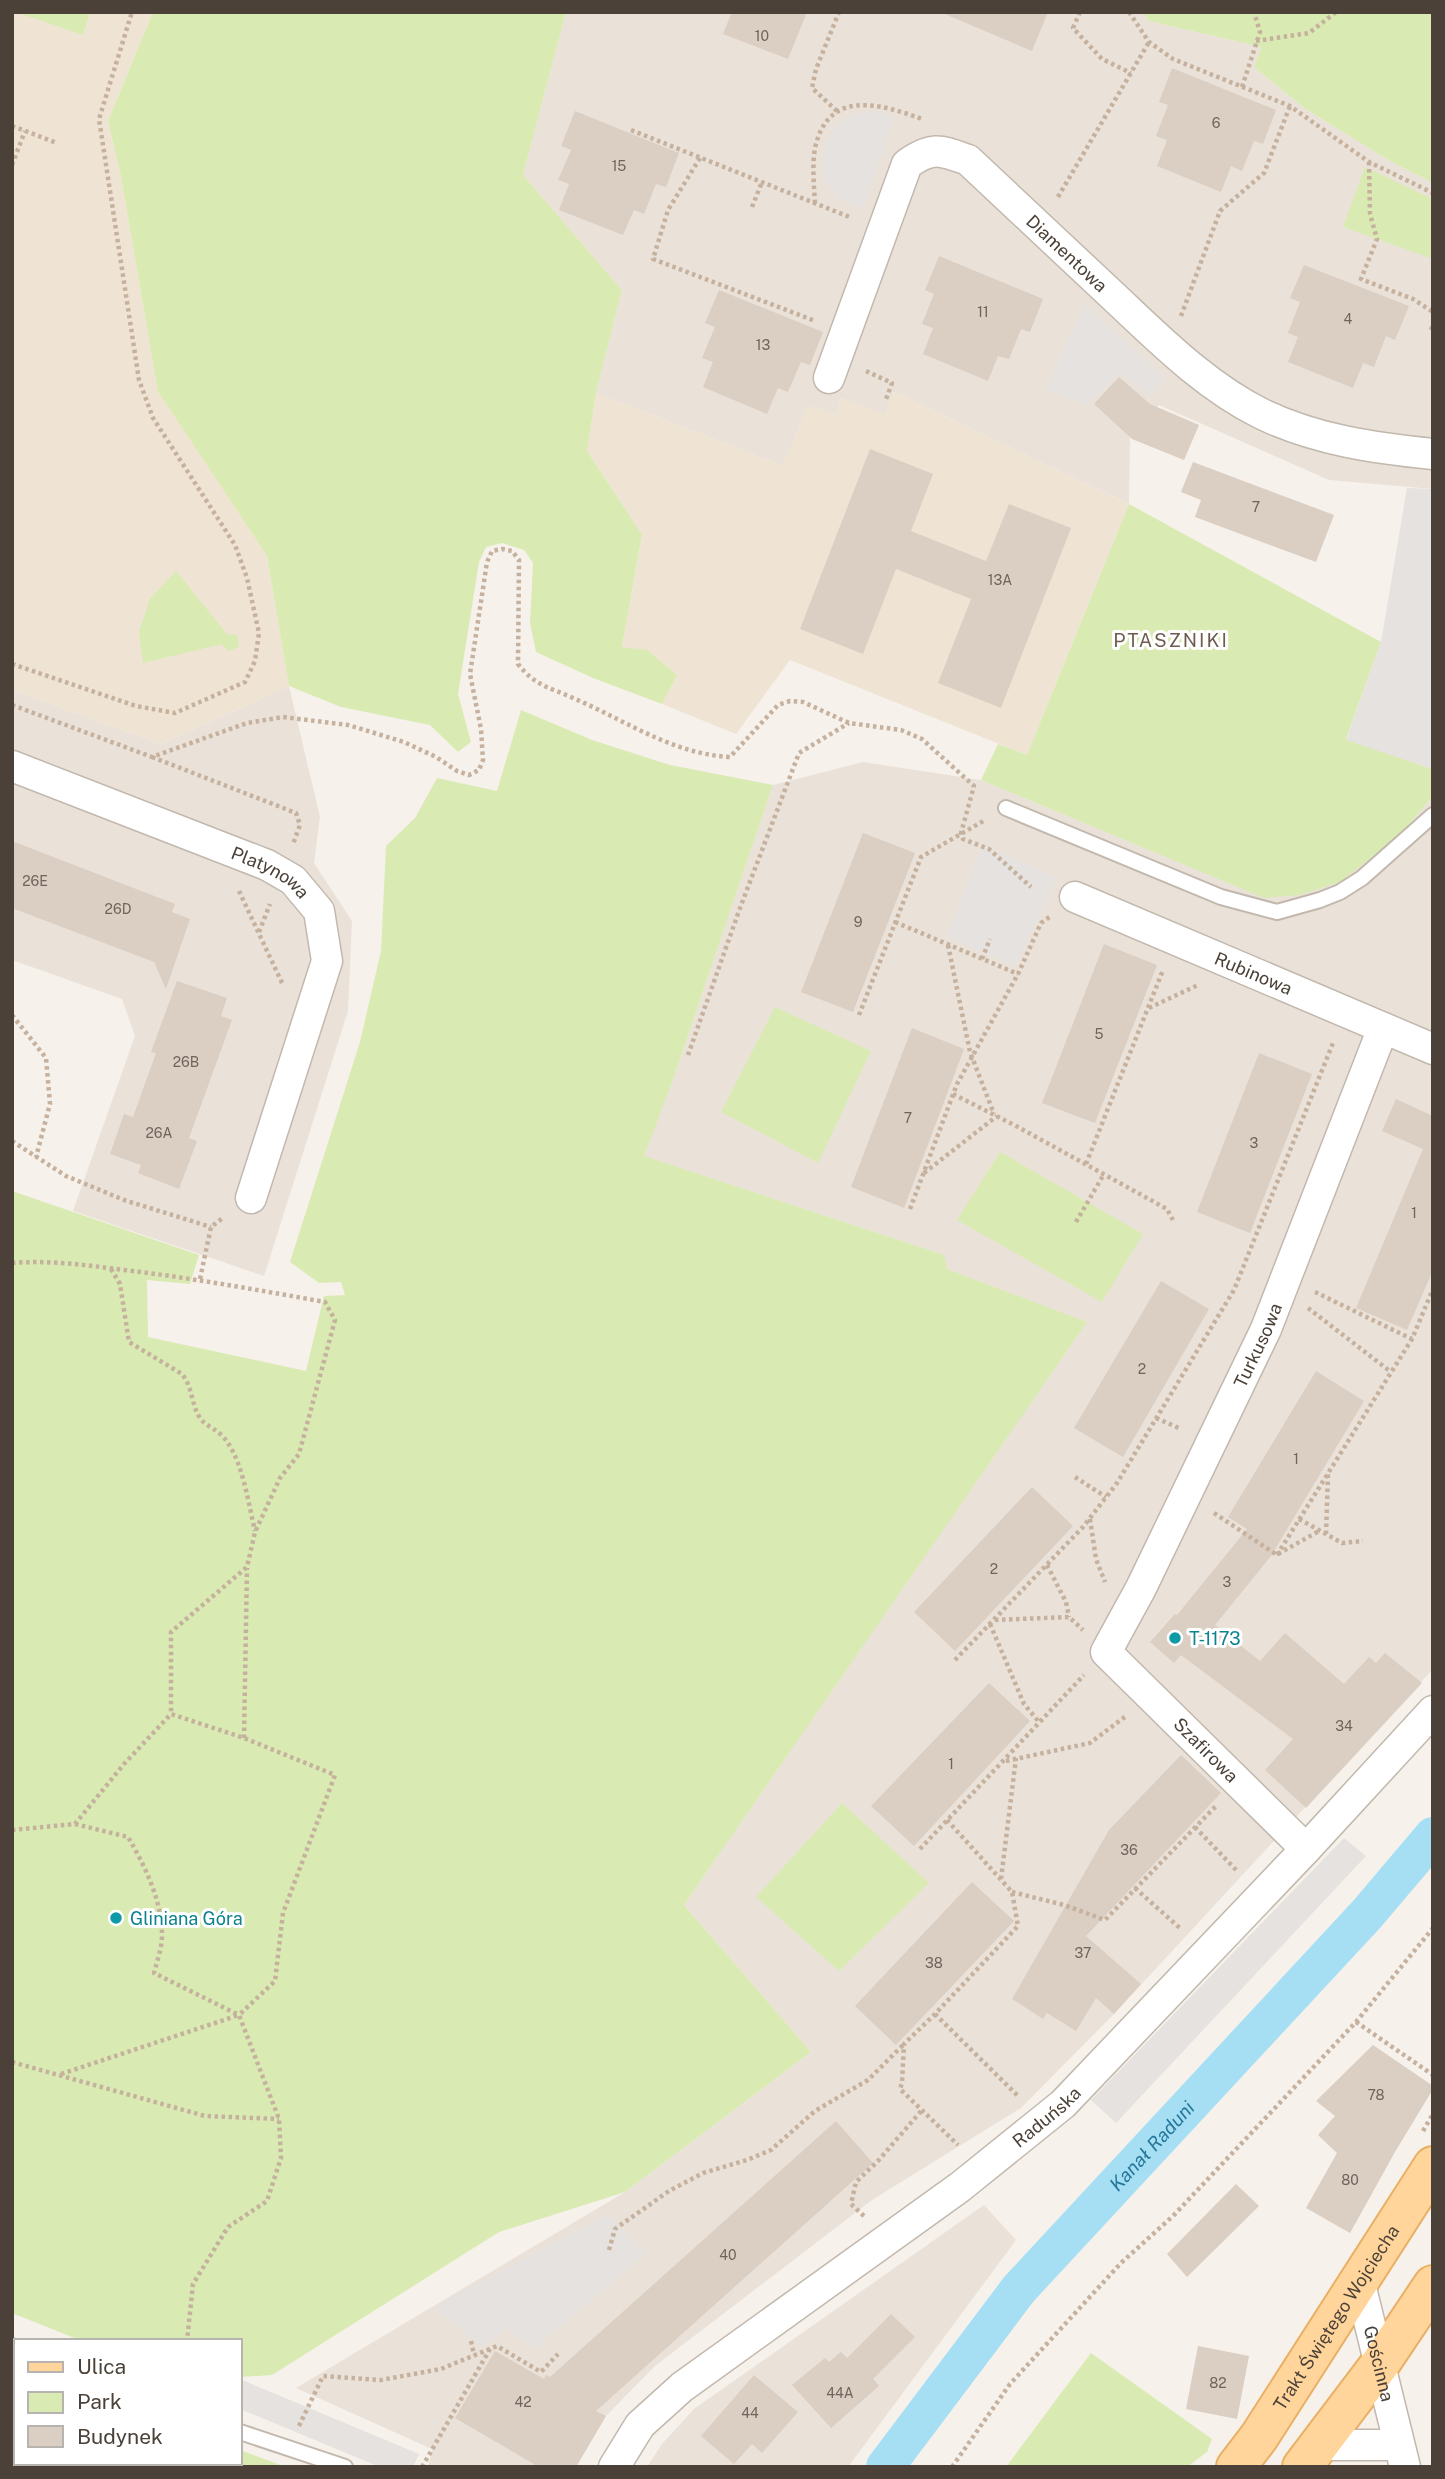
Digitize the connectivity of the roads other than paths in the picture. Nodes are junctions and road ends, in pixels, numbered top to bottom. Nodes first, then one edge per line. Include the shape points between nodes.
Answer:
1 (829, 378) dead end
2 (1433, 454) edge
3 (12, 766) edge
4 (1006, 808) dead end
5 (1433, 815) edge
6 (1075, 897) dead end
7 (1383, 1028) junction
8 (1433, 1049) edge
9 (251, 1199) dead end
10 (1106, 1652) joint
11 (1433, 1711) edge
12 (1306, 1849) junction
13 (1433, 2166) edge
14 (1359, 2280) junction
15 (1433, 2285) edge
16 (1380, 2364) junction
17 (242, 2432) edge
18 (1310, 2456) edge
19 (1402, 2456) edge
20 (345, 2467) edge
21 (614, 2467) edge
22 (1236, 2467) edge

1 - 2 street, Diamentowa via 907,164 926,151 947,152 968,160 1214,384 1262,413 1315,434 1372,448
3 - 9 street, Platynowa via 267,865 293,880 319,911 327,961
4 - 5 lane via 1221,897 1277,912 1340,892
6 - 7 street, Rubinowa
7 - 8 street, Rubinowa
7 - 10 street, Turkusowa via 1266,1329
10 - 12 street, Szafirowa
11 - 12 street, Raduńska
12 - 21 street, Raduńska via 1063,2104 960,2187 681,2387 640,2425
13 - 14 main road, Trakt Świętego Wojciecha
14 - 16 street, Gościnna
14 - 22 main road, Trakt Świętego Wojciecha
15 - 16 main road
16 - 18 main road
16 - 19 street, Gościnna
17 - 20 lane
18 - 19 street, Gościnna

